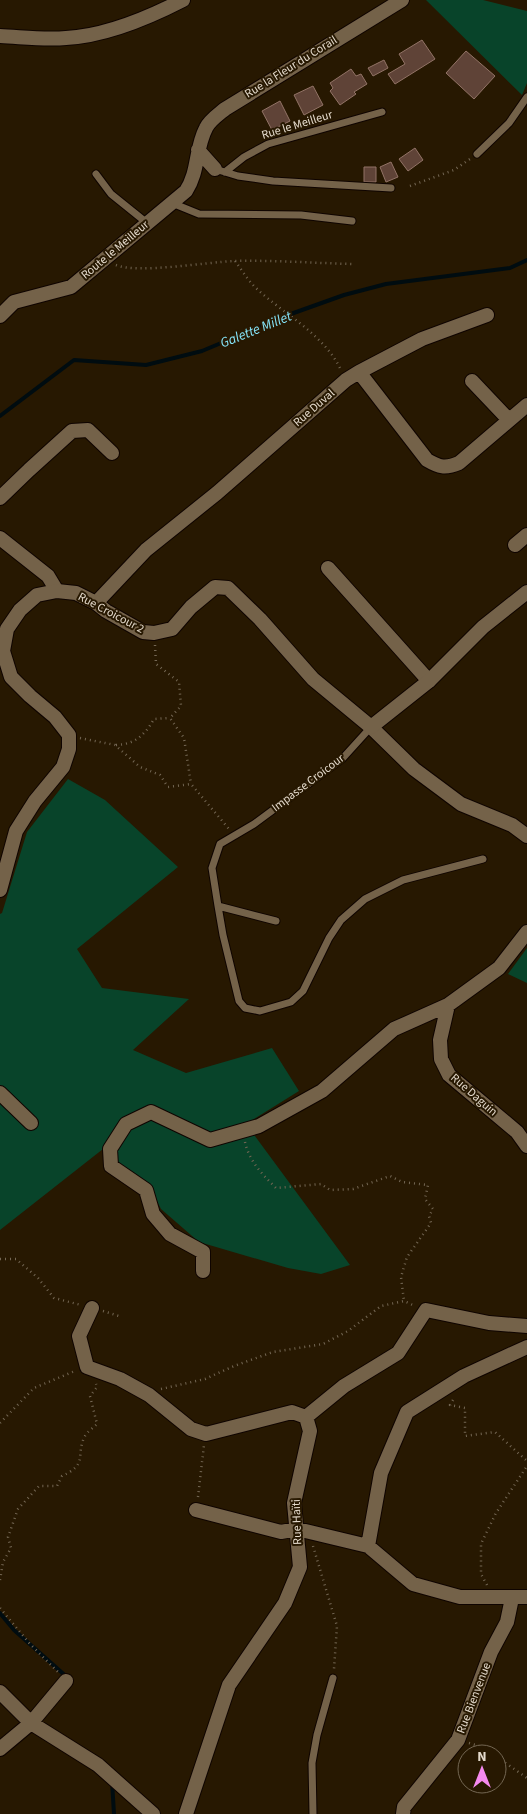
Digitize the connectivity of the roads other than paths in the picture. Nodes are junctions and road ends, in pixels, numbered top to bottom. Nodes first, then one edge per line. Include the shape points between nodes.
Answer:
1 (183, 0) edge
2 (402, 0) edge
3 (0, 36) edge
4 (527, 97) edge
5 (382, 112) dead end
6 (198, 150) junction
7 (477, 154) road end
8 (220, 170) junction
9 (96, 174) dead end
10 (391, 188) dead end
11 (172, 203) junction
12 (352, 221) dead end
13 (148, 223) junction
14 (487, 315) dead end
15 (0, 316) edge
16 (359, 372) junction
17 (472, 381) dead end
18 (527, 405) edge
19 (509, 420) junction
20 (112, 453) dead end
21 (0, 498) edge
22 (527, 535) edge
23 (0, 538) edge
24 (515, 545) dead end
25 (328, 568) dead end
26 (57, 591) junction
27 (527, 592) edge
28 (96, 602) junction
29 (3, 660) edge
30 (428, 682) junction
31 (371, 727) junction
32 (527, 836) edge
33 (483, 859) dead end
34 (0, 890) edge
35 (218, 906) junction
36 (276, 921) dead end
37 (527, 932) edge
38 (448, 1005) junction
39 (0, 1093) edge
40 (31, 1123) dead end
41 (527, 1146) edge
42 (203, 1271) dead end
43 (92, 1308) road end
44 (527, 1326) edge
45 (527, 1347) edge
46 (306, 1417) junction
47 (196, 1510) road end
48 (302, 1530) junction
49 (368, 1546) junction
50 (527, 1597) edge
51 (512, 1598) junction
52 (334, 1678) road end
53 (66, 1681) road end
54 (0, 1692) edge
55 (31, 1723) junction
56 (0, 1749) edge
57 (153, 1814) edge
58 (186, 1814) edge
59 (313, 1814) edge
60 (402, 1814) edge

1 - 3 street via 129,24 97,33 66,38
2 - 6 street, Rue la Fleur du Corail via 225,109 206,126
4 - 7 lane via 508,123
5 - 8 lane, Rue le Meilleur via 268,144
6 - 8 street
6 - 11 street, Route le Meilleur via 193,180
8 - 10 lane via 273,181
9 - 13 lane via 111,194
11 - 12 lane via 199,214 301,215
11 - 13 street, Route le Meilleur
13 - 15 street, Route le Meilleur via 70,286 14,302
14 - 16 street, Rue Duval via 422,339
16 - 19 street via 427,460 438,466 448,468 459,463
16 - 28 street, Rue Duval via 146,550
17 - 19 street
18 - 19 street
20 - 21 street via 88,430 72,431
22 - 24 street
23 - 26 street via 48,576
25 - 30 street
26 - 28 street, Rue Croicour 2 via 76,593
26 - 29 street, Rue Croicour 2 via 37,595 20,610 7,628
27 - 30 street, Impasse Croicour via 483,627
28 - 31 street, Rue Croicour 2 via 106,612 143,632 154,633 172,629 215,586 228,588 260,618 313,679
29 - 34 street, Rue Croicour 2 via 11,676 56,717 69,735 70,749 63,767 16,831
30 - 31 street, Impasse Croicour
31 - 32 street via 414,769 461,804 512,825
31 - 35 lane, Impasse Croicour via 342,759 254,824 220,844 212,868
33 - 35 lane, Impasse Croicour via 403,880 365,899 341,920 302,991 290,1002 260,1011 245,1008 240,1001
35 - 36 lane
37 - 38 street via 499,968
38 - 41 street, Rue Daguin via 440,1040 441,1059 449,1075 518,1132
38 - 42 street via 394,1029 322,1091 259,1126 210,1140 151,1112 126,1124 110,1149 111,1166 146,1190 153,1214 170,1234 203,1252
39 - 40 street
43 - 46 street via 79,1336 92,1368 149,1395 191,1429 206,1434 292,1412
44 - 46 street via 489,1323 426,1310 398,1353 344,1386
45 - 49 street via 464,1376 407,1412 381,1473
46 - 48 street, Rue Haïti via 310,1431 294,1503
47 - 48 street via 281,1532
48 - 49 street
48 - 58 street, Rue Haïti via 300,1567 286,1603 229,1685
49 - 51 street via 413,1584 460,1597
50 - 51 street
51 - 60 street, Rue Bienvenue via 508,1622 491,1652 458,1740 404,1807
52 - 59 lane via 312,1762
53 - 55 street
54 - 55 street
55 - 56 street
55 - 57 street via 98,1765

